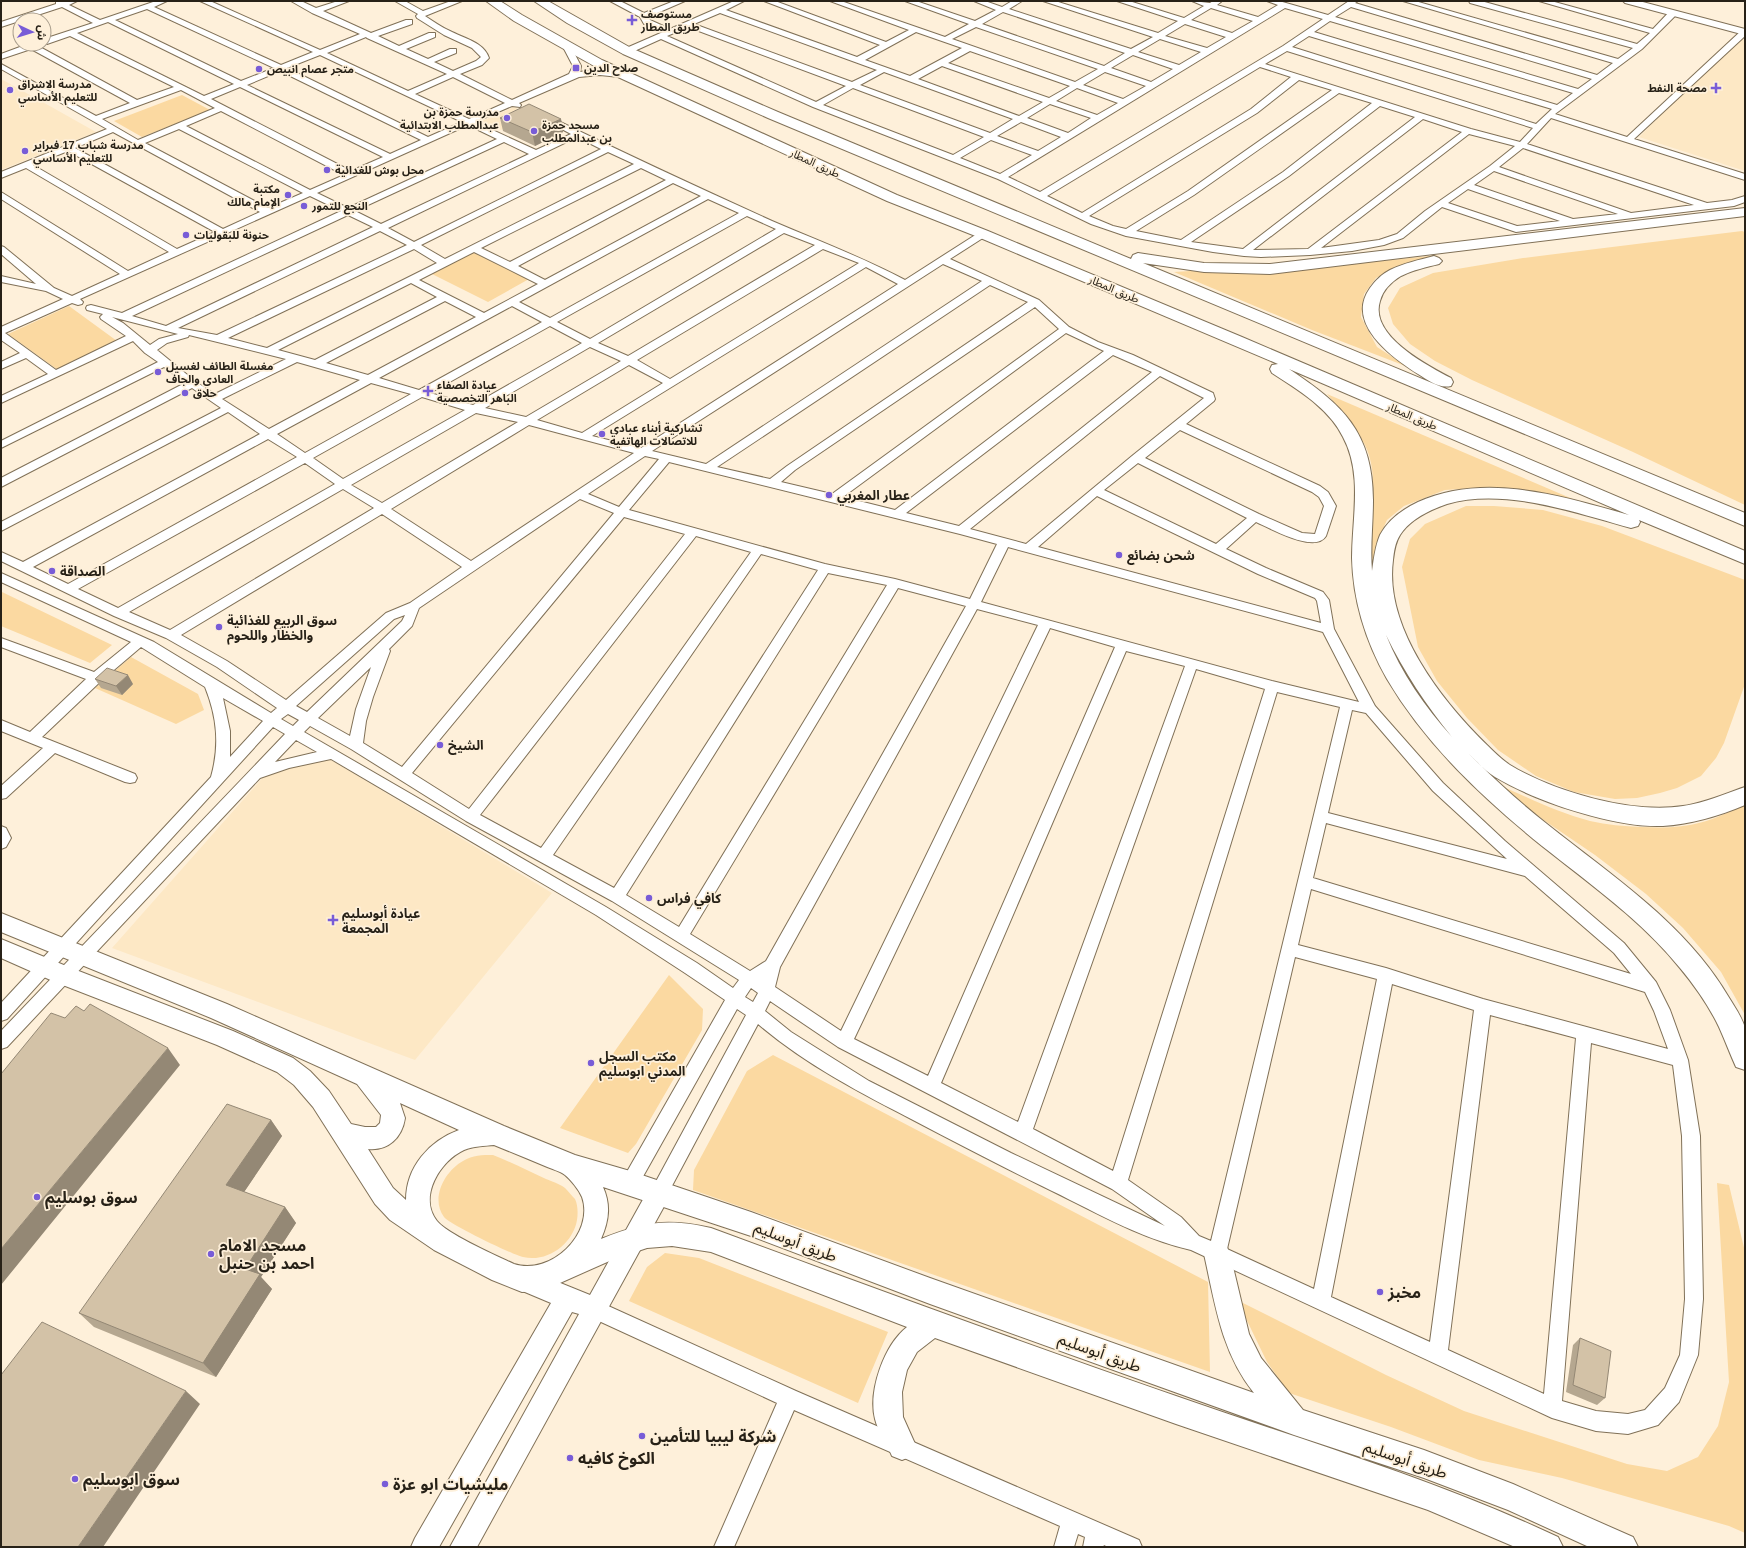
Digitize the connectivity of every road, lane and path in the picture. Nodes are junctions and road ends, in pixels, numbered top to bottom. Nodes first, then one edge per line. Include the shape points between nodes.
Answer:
1 (55, 1) edge
2 (73, 1) edge
3 (163, 1) edge
4 (204, 1) edge
5 (294, 1) edge
6 (345, 1) edge
7 (399, 1) edge
8 (458, 1) edge
9 (492, 1) edge
10 (540, 1) edge
11 (617, 1) edge
12 (681, 1) edge
13 (740, 1) edge
14 (768, 1) edge
15 (834, 1) edge
16 (909, 1) edge
17 (978, 1) edge
18 (1018, 1) edge
19 (1047, 1) edge
20 (1121, 1) edge
21 (1196, 1) edge
22 (1271, 1) edge
23 (1407, 1) edge
24 (1473, 1) edge
25 (1543, 1) edge
26 (1628, 1) edge
27 (1214, 3) edge
28 (1351, 3) edge
29 (62, 5) junction
30 (1284, 5) junction
31 (147, 6) junction
32 (1002, 9) junction
33 (720, 10) junction
34 (315, 11) junction
35 (1673, 13) junction
36 (423, 14) junction
37 (644, 16) junction
38 (1329, 18) junction
39 (108, 20) junction
40 (1259, 20) junction
41 (1184, 21) junction
42 (409, 22) dead end
43 (100, 23) junction
44 (687, 24) junction
45 (975, 24) junction
46 (1, 25) edge
47 (916, 30) junction
48 (70, 32) junction
49 (670, 32) junction
50 (1656, 32) junction
51 (1745, 32) edge
52 (1307, 33) junction
53 (368, 35) junction
54 (432, 35) dead end
55 (661, 36) junction
56 (1159, 36) junction
57 (1232, 36) junction
58 (52, 39) edge
59 (945, 40) junction
60 (566, 45) junction
61 (887, 45) junction
62 (1639, 47) junction
63 (399, 48) junction
64 (969, 48) junction
65 (1286, 48) junction
66 (453, 50) dead end
67 (628, 51) junction
68 (1208, 51) junction
69 (15, 52) edge
70 (46, 52) edge
71 (1131, 52) junction
72 (321, 53) junction
73 (1, 57) edge
74 (858, 60) junction
75 (428, 62) junction
76 (1620, 62) junction
77 (941, 64) junction
78 (1258, 64) junction
79 (1, 66) edge
80 (280, 68) junction
81 (1104, 68) junction
82 (1179, 68) junction
83 (884, 69) junction
84 (454, 74) junction
85 (572, 76) junction
86 (630, 76) junction
87 (1298, 76) junction
88 (1599, 78) junction
89 (911, 79) junction
90 (241, 84) junction
91 (852, 85) junction
92 (1076, 85) junction
93 (1152, 85) junction
94 (181, 87) junction
95 (1339, 89) junction
96 (1580, 92) junction
97 (406, 94) junction
98 (204, 99) junction
99 (1049, 101) junction
100 (512, 102) junction
101 (1124, 102) junction
102 (1379, 102) junction
103 (136, 103) junction
104 (816, 105) junction
105 (222, 108) junction
106 (1557, 108) junction
107 (527, 109) edge
108 (1549, 115) junction
109 (541, 116) edge
110 (1422, 116) junction
111 (1020, 118) junction
112 (1098, 118) junction
113 (95, 119) junction
114 (467, 122) junction
115 (179, 126) junction
116 (1538, 127) junction
117 (114, 129) junction
118 (1468, 131) junction
119 (577, 134) junction
120 (990, 136) junction
121 (1068, 136) junction
122 (427, 140) junction
123 (503, 140) junction
124 (1628, 140) junction
125 (138, 143) junction
126 (1521, 146) junction
127 (69, 148) junction
128 (609, 148) junction
129 (534, 153) junction
130 (1038, 154) junction
131 (389, 157) junction
132 (954, 158) junction
133 (641, 164) junction
134 (27, 165) junction
135 (1493, 168) junction
136 (1, 175) edge
137 (351, 175) junction
138 (1001, 177) junction
139 (1745, 177) edge
140 (673, 180) junction
141 (1468, 186) junction
142 (310, 193) junction
143 (1, 195) edge
144 (709, 196) junction
145 (1040, 196) junction
146 (1745, 198) edge
147 (1442, 204) junction
148 (1706, 206) junction
149 (351, 211) junction
150 (268, 212) junction
151 (1745, 212) edge
152 (746, 213) junction
153 (1630, 215) junction
154 (1083, 216) junction
155 (1573, 222) junction
156 (1745, 225) edge
157 (380, 228) junction
158 (783, 229) junction
159 (222, 232) junction
160 (1126, 233) junction
161 (982, 234) junction
162 (1183, 243) junction
163 (1080, 244) junction
164 (415, 245) junction
165 (822, 245) junction
166 (474, 248) junction
167 (1, 249) edge
168 (1310, 252) junction
169 (177, 253) junction
170 (1244, 253) junction
171 (943, 260) junction
172 (445, 263) junction
173 (866, 263) junction
174 (511, 266) junction
175 (128, 275) junction
176 (1, 279) edge
177 (412, 280) junction
178 (988, 281) junction
179 (12, 282) junction
180 (546, 284) junction
181 (906, 284) junction
182 (1, 287) edge
183 (50, 290) junction
184 (444, 297) junction
185 (72, 300) junction
186 (512, 302) junction
187 (1035, 302) junction
188 (91, 308) junction
189 (122, 317) junction
190 (484, 317) junction
191 (550, 322) junction
192 (167, 329) junction
193 (1065, 329) junction
194 (1, 332) edge
195 (195, 333) junction
196 (1, 335) edge
197 (133, 337) junction
198 (218, 339) junction
199 (1236, 340) junction
200 (590, 343) junction
201 (149, 351) junction
202 (1111, 351) junction
203 (267, 352) junction
204 (26, 354) junction
205 (296, 358) junction
206 (630, 361) junction
207 (164, 363) junction
208 (316, 364) junction
209 (1, 366) edge
210 (1160, 371) junction
211 (55, 374) junction
212 (367, 379) junction
213 (670, 383) junction
214 (192, 384) junction
215 (420, 393) junction
216 (215, 398) junction
217 (1, 400) edge
218 (228, 408) junction
219 (474, 409) junction
220 (527, 421) junction
221 (1179, 425) junction
222 (1528, 429) junction
223 (267, 434) junction
224 (583, 436) junction
225 (1, 445) edge
226 (644, 451) junction
227 (667, 457) junction
228 (304, 458) junction
229 (1136, 458) junction
230 (709, 467) junction
231 (1, 483) edge
232 (773, 483) junction
233 (342, 484) junction
234 (1096, 491) junction
235 (581, 495) junction
236 (833, 499) junction
237 (382, 508) junction
238 (621, 512) junction
239 (897, 514) junction
240 (1255, 518) junction
241 (1745, 520) edge
242 (1, 527) edge
243 (961, 530) junction
244 (693, 532) junction
245 (1004, 542) junction
246 (1712, 544) junction
247 (1029, 548) junction
248 (758, 550) junction
249 (1217, 550) junction
250 (1, 556) edge
251 (1745, 558) edge
252 (471, 566) junction
253 (23, 567) junction
254 (825, 568) junction
255 (1, 577) edge
256 (896, 583) junction
257 (68, 589) junction
258 (974, 604) junction
259 (414, 606) junction
260 (118, 613) junction
261 (1046, 623) junction
262 (1328, 629) junction
263 (171, 635) junction
264 (140, 641) junction
265 (1, 642) edge
266 (1122, 645) junction
267 (386, 646) junction
268 (1192, 663) junction
269 (96, 678) junction
270 (211, 685) junction
271 (1272, 686) junction
272 (1347, 704) junction
273 (286, 706) junction
274 (1370, 709) junction
275 (272, 720) junction
276 (309, 720) junction
277 (1, 725) edge
278 (295, 732) junction
279 (32, 738) junction
280 (356, 746) junction
281 (53, 747) junction
282 (332, 754) junction
283 (258, 773) junction
284 (403, 775) junction
285 (130, 778) dead end
286 (216, 781) junction
287 (1, 794) edge
288 (1745, 796) edge
289 (1320, 816) junction
290 (471, 817) junction
291 (1, 832) edge
292 (1, 844) edge
293 (543, 857) junction
294 (1529, 871) junction
295 (1305, 881) junction
296 (617, 897) junction
297 (1, 922) edge
298 (682, 936) junction
299 (1, 948) edge
300 (1290, 949) junction
301 (72, 951) junction
302 (772, 966) junction
303 (53, 971) junction
304 (1386, 975) junction
305 (749, 979) junction
306 (1650, 987) junction
307 (767, 990) junction
308 (734, 998) junction
309 (1483, 1006) junction
310 (756, 1013) junction
311 (1, 1014) edge
312 (1584, 1034) junction
313 (1, 1042) edge
314 (844, 1042) junction
315 (1745, 1059) edge
316 (1680, 1060) junction
317 (364, 1075) junction
318 (932, 1086) junction
319 (1022, 1132) junction
320 (344, 1133) junction
321 (495, 1134) junction
322 (573, 1166) junction
323 (630, 1183) junction
324 (1118, 1183) junction
325 (659, 1193) junction
326 (428, 1230) junction
327 (632, 1240) junction
328 (1193, 1242) junction
329 (1217, 1254) junction
330 (561, 1269) junction
331 (520, 1279) junction
332 (567, 1298) junction
333 (1321, 1302) junction
334 (594, 1308) junction
335 (932, 1323) junction
336 (1438, 1355) junction
337 (789, 1398) junction
338 (1552, 1408) junction
339 (1294, 1420) junction
340 (902, 1446) junction
341 (1072, 1521) junction
342 (1095, 1540) edge
343 (424, 1547) edge
344 (463, 1547) edge
345 (724, 1547) edge
346 (1064, 1547) edge
347 (1132, 1547) edge
348 (1548, 1547) edge
349 (1623, 1547) edge

1 - 29 street
2 - 29 street
3 - 31 street
4 - 72 street
5 - 34 street
6 - 34 street
7 - 36 street
8 - 36 street
9 - 60 highway, طريق المطار
10 - 67 highway
11 - 37 street
12 - 37 street
13 - 33 street
14 - 61 street
15 - 47 street
16 - 45 street
17 - 32 street
18 - 32 street
19 - 56 street
20 - 41 street
21 - 27 street
22 - 30 street
23 - 76 street
24 - 62 street
25 - 50 street
26 - 35 street
27 - 40 street
27 - 41 street
28 - 38 street
28 - 88 street
29 - 43 street
29 - 46 street
30 - 38 street
30 - 40 street
31 - 39 street
31 - 80 street
32 - 45 street
32 - 71 street
33 - 44 street
33 - 74 street
34 - 53 street
35 - 50 street
35 - 51 street
36 - 84 street via 420,16 475,46 484,55 482,61
37 - 49 street via 647,22
38 - 52 street
38 - 96 street
39 - 43 street
39 - 90 street
40 - 57 street
41 - 56 street
41 - 57 street
42 - 53 street
43 - 48 street
44 - 49 street
44 - 91 street
45 - 59 street
45 - 81 street
47 - 59 street
47 - 61 street
48 - 58 street
48 - 94 street
49 - 55 street
50 - 62 street
51 - 124 street
52 - 65 street
52 - 106 street
53 - 63 street
53 - 72 street
54 - 63 street
55 - 67 street
55 - 104 street
56 - 68 street
56 - 71 street
57 - 68 street
59 - 64 street
60 - 85 street via 576,66
60 - 86 highway, طريق المطار via 598,63
61 - 74 street
62 - 76 street
63 - 75 street
64 - 77 street
64 - 92 street
65 - 78 street
65 - 116 street
66 - 75 street
67 - 163 highway
68 - 82 street
69 - 73 street
70 - 103 street
71 - 81 street
71 - 82 street
72 - 80 street
72 - 97 street
74 - 83 street
75 - 84 street
76 - 88 street
77 - 89 street
77 - 99 street
78 - 87 street
78 - 145 street
79 - 113 street
80 - 90 street
80 - 122 street
81 - 92 street
81 - 93 street
82 - 93 street
83 - 89 street
83 - 91 street
84 - 97 street
84 - 100 street
85 - 86 street via 584,72
85 - 100 street
86 - 161 highway, طريق المطار via 892,198
87 - 95 street
87 - 154 street via 1247,115
88 - 96 street
89 - 111 street
90 - 98 street
90 - 131 street
91 - 104 street
91 - 120 street
92 - 99 street
92 - 101 street
93 - 101 street
94 - 98 street
94 - 103 street
95 - 102 street
95 - 160 street via 1233,165
96 - 106 street
97 - 114 street
98 - 105 street
99 - 111 street
99 - 112 street
100 - 107 street
100 - 114 street
101 - 112 street
102 - 110 street
102 - 162 street via 1286,174
103 - 113 street
104 - 132 street
105 - 115 street
105 - 137 street
106 - 108 street
108 - 116 street
108 - 124 street
109 - 119 street
110 - 118 street
110 - 170 street
111 - 120 street
111 - 121 street
112 - 121 street
113 - 117 street
114 - 122 street
114 - 123 street
115 - 125 street
115 - 142 street
116 - 126 street
117 - 125 street
117 - 127 street
118 - 126 street
118 - 168 street
119 - 128 street
119 - 129 street
120 - 130 street
120 - 132 street
121 - 130 street
122 - 131 street
123 - 129 street
123 - 149 street
124 - 139 street
125 - 150 street
126 - 135 street
126 - 148 street
127 - 134 street
127 - 159 street
128 - 133 street
128 - 164 street
129 - 157 street
130 - 138 street
131 - 137 street
132 - 138 street
133 - 140 street
133 - 166 street
134 - 136 street
134 - 169 street
135 - 141 street
135 - 153 street
137 - 142 street
138 - 145 street
140 - 144 street
140 - 174 street
141 - 147 street
141 - 155 street
142 - 149 street
142 - 150 street
143 - 175 street
144 - 152 street
144 - 180 street
145 - 154 street
146 - 148 street via 1734,203
147 - 155 street via 1516,229
147 - 168 street via 1390,241
148 - 153 street
149 - 157 street
149 - 189 street
150 - 159 street
151 - 163 highway via 1270,269 1192,267 1135,258
152 - 158 street
152 - 191 street
153 - 155 street
154 - 160 street
156 - 222 highway via 1695,227 1456,256 1414,266 1394,274 1380,285 1371,299 1369,310 1383,339 1403,357 1429,374
157 - 164 street
157 - 192 street
158 - 165 street
158 - 200 street
159 - 169 street
160 - 162 street
161 - 171 street
161 - 199 highway, طريق المطار
162 - 170 street
163 - 222 highway
164 - 172 street
164 - 198 street
165 - 173 street
165 - 206 street
166 - 172 street
166 - 174 street
167 - 183 street
168 - 170 street
169 - 175 street
171 - 178 street
171 - 181 street
172 - 177 street
173 - 181 street
173 - 213 street
174 - 180 street
175 - 185 street
176 - 179 street
177 - 184 street
177 - 203 street
178 - 187 street
178 - 230 street
179 - 182 street
179 - 183 street
180 - 186 street
181 - 226 street
183 - 185 street
184 - 190 street
184 - 208 street
185 - 188 street
185 - 194 street
186 - 190 street
186 - 191 street
187 - 193 street
187 - 232 street via 791,468
188 - 189 street
188 - 197 street
189 - 192 street
190 - 212 street
191 - 200 street
191 - 215 street
192 - 195 street
193 - 202 street
193 - 236 street
195 - 198 street
195 - 201 street via 164,341
196 - 204 street
197 - 201 street
197 - 211 street
198 - 203 street
199 - 246 highway, طريق المطار
199 - 315 highway via 1312,392 1338,416 1354,440 1363,468 1362,572 1369,617 1386,657 1412,703 1483,781 1673,940 1713,992
200 - 206 street
200 - 219 street
201 - 207 street
202 - 210 street
202 - 239 street
203 - 205 street
204 - 209 street
204 - 211 street
205 - 208 street
205 - 216 street
206 - 213 street
206 - 220 street
207 - 214 street
207 - 225 street
208 - 212 street
210 - 221 street via 1209,395 1210,399
210 - 243 street
211 - 217 street
212 - 215 street
212 - 223 street
213 - 224 street
214 - 216 street
214 - 231 street
215 - 219 street
215 - 228 street
216 - 218 street
218 - 223 street
218 - 242 street
219 - 220 street
219 - 233 street
220 - 224 street
220 - 237 street
221 - 229 street
221 - 240 street via 1316,489 1324,495 1330,506 1320,536 1315,538 1300,537
222 - 241 highway
223 - 228 street
223 - 253 street
224 - 226 street
226 - 227 street
226 - 235 street
227 - 230 street
227 - 238 street
228 - 233 street
228 - 257 street
229 - 234 street
229 - 240 street
230 - 232 street
232 - 236 street
233 - 237 street
233 - 260 street
234 - 247 street
234 - 249 street
235 - 238 street
235 - 252 street
236 - 239 street
237 - 252 street
237 - 263 street
238 - 244 street
238 - 284 street
239 - 243 street
240 - 249 street
243 - 245 street
244 - 248 street
244 - 290 street
245 - 247 street
245 - 258 street
246 - 251 highway, طريق المطار
246 - 288 highway via 1533,497 1468,494 1424,506 1404,518 1390,535 1385,546 1381,569 1384,601 1398,640 1439,708 1469,742 1501,770 1560,796 1629,814 1661,817 1688,813 1720,807
247 - 262 street
248 - 254 street
248 - 293 street
249 - 262 street via 1319,595 1324,600
250 - 253 street
252 - 259 street
253 - 257 street
254 - 256 street
254 - 296 street
255 - 264 street
256 - 258 street
256 - 298 street
257 - 260 street
258 - 261 street
258 - 302 street
259 - 267 street via 408,623
259 - 273 street via 390,616
260 - 263 street
261 - 266 street
261 - 314 street
262 - 274 street
263 - 273 street via 222,664
264 - 269 street
264 - 270 street
265 - 269 street
266 - 268 street
266 - 318 street
267 - 276 street
267 - 280 street via 370,684 359,721
268 - 271 street
268 - 319 street
269 - 279 street
270 - 275 street
270 - 286 street via 220,704 224,725 223,764
271 - 272 street
271 - 324 street
272 - 274 street
272 - 289 street
273 - 275 street
273 - 276 street
274 - 294 street via 1438,787
275 - 278 street
275 - 286 street
276 - 278 street
276 - 280 street
277 - 279 street
278 - 282 street
278 - 283 street
279 - 281 street
280 - 284 street
281 - 285 street
281 - 287 street
282 - 283 street via 288,763
282 - 308 street via 601,911
283 - 301 street
284 - 290 street
286 - 301 street
289 - 294 street
289 - 295 street
290 - 293 street
291 - 292 street via 4,834
293 - 296 street
294 - 306 street via 1619,948
295 - 300 street
295 - 306 street
296 - 298 street
297 - 301 main road, طريق أبوسليم
298 - 305 street
299 - 303 main road
300 - 304 street
300 - 329 street
301 - 303 street
301 - 303 street
301 - 317 main road, طريق أبوسليم via 219,1011
302 - 305 street
302 - 307 street
303 - 311 street
303 - 313 street
303 - 320 main road via 225,1038 285,1065 302,1078 321,1099
304 - 309 street
304 - 333 street
305 - 307 street
305 - 308 street
306 - 316 street via 1662,1010
307 - 310 street
307 - 314 street
308 - 310 street
308 - 323 street
309 - 312 street
309 - 336 street
310 - 325 street
310 - 328 street via 785,1037 869,1089 1108,1210 1156,1232
312 - 316 street
312 - 338 street
314 - 318 street
316 - 338 street via 1691,1136 1694,1299 1689,1355 1672,1395 1651,1418 1628,1424 1596,1420
317 - 320 main road via 392,1110 394,1119 391,1128 384,1136 376,1139
317 - 321 main road, طريق أبوسليم
318 - 319 street
319 - 324 street
320 - 326 main road via 384,1196 403,1215
321 - 322 main road, طريق أبوسليم
321 - 326 main road via 472,1136 453,1144 438,1154 425,1171 417,1194 419,1214
322 - 323 main road, طريق أبوسليم
322 - 330 main road via 591,1188 596,1209 593,1231 580,1254
323 - 325 main road, طريق أبوسليم
324 - 328 street via 1175,1223
325 - 327 street
325 - 339 main road, طريق أبوسليم
326 - 331 main road via 444,1241
327 - 330 main road, طريق أبوسليم
327 - 334 street
327 - 335 main road, طريق أبوسليم via 659,1234 689,1235 711,1240
328 - 329 street
329 - 333 street
329 - 339 main road via 1236,1337 1251,1368
330 - 331 main road, طريق أبوسليم via 544,1276
331 - 332 street
332 - 334 street
332 - 343 street
333 - 336 street
334 - 337 street
334 - 344 street
335 - 340 main road via 908,1343 895,1365 888,1392 889,1419
335 - 348 main road, طريق أبوسليم via 1428,1496
336 - 338 street
337 - 340 street
337 - 345 street
339 - 349 main road, طريق أبوسليم via 1513,1498
340 - 341 street
341 - 342 street
341 - 346 street
342 - 347 street

